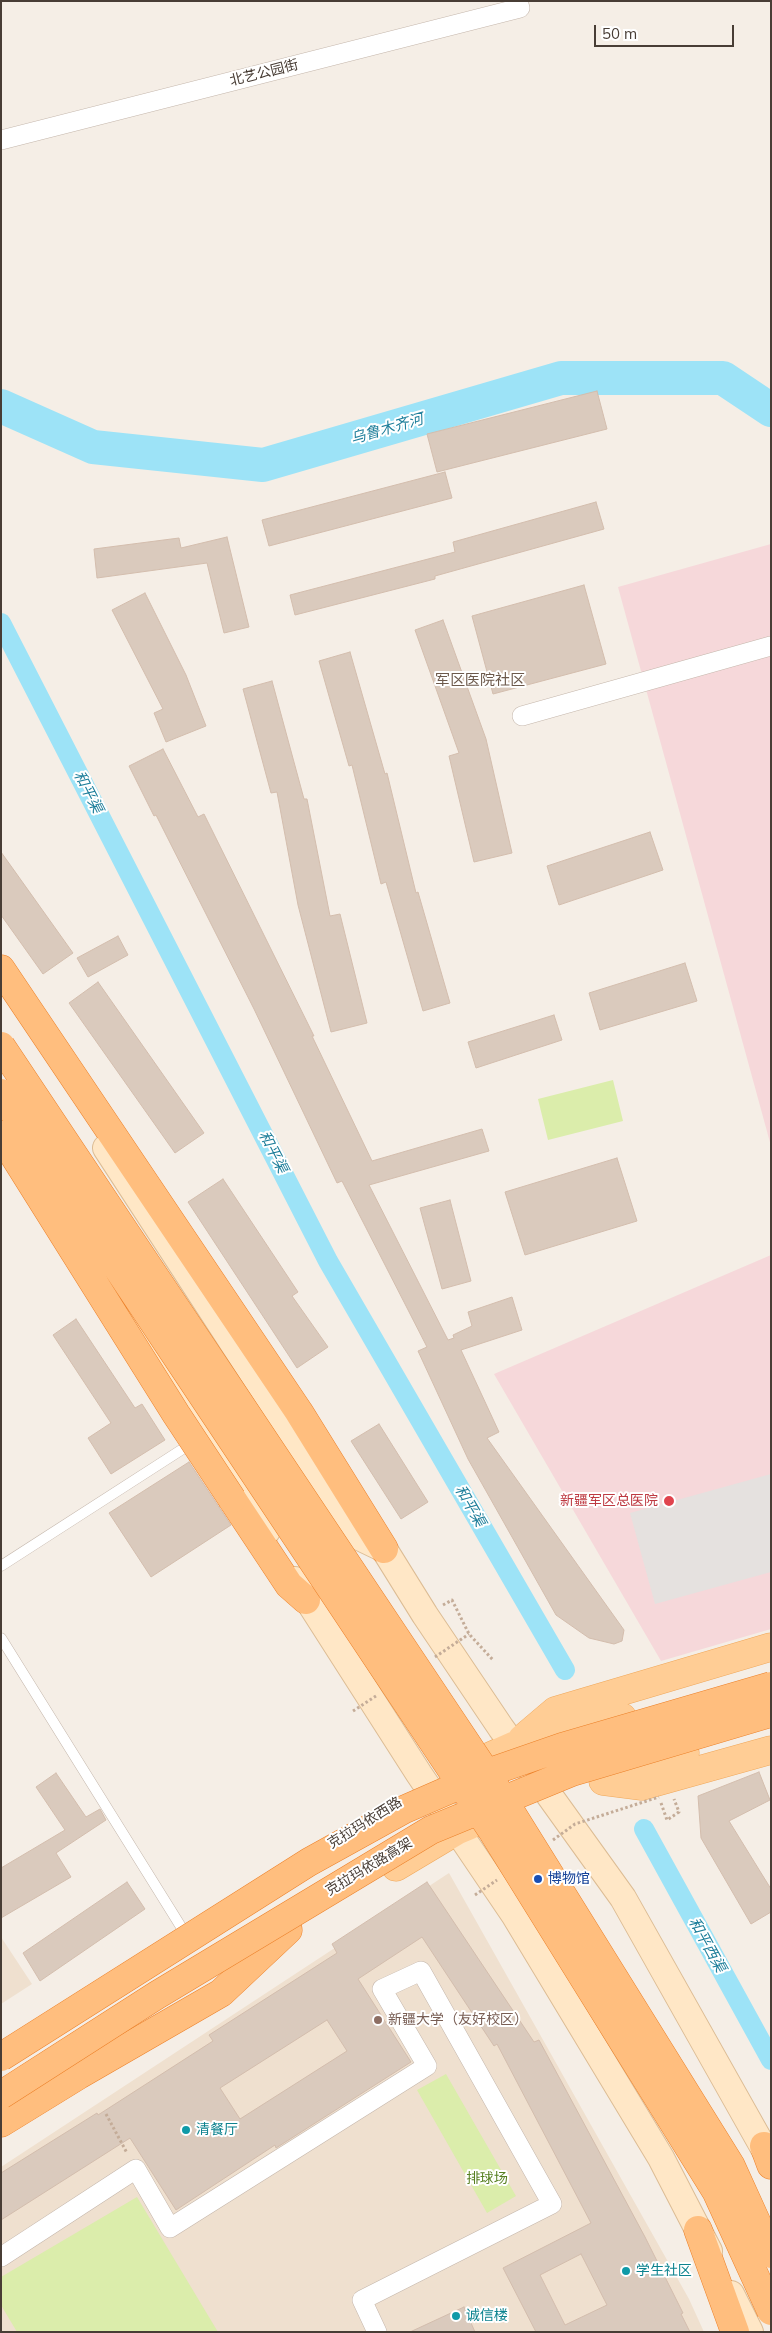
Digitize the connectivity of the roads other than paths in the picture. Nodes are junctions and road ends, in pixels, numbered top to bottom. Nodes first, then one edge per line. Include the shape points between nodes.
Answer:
1 (518, 1) edge
2 (1, 140) edge
3 (771, 646) edge
4 (522, 716) dead end
5 (1, 969) edge
6 (1, 986) edge
7 (1, 1046) edge
8 (1, 1093) edge
9 (1, 1134) edge
10 (210, 1432) junction
11 (384, 1548) junction
12 (1, 1566) edge
13 (306, 1600) junction
14 (1, 1638) edge
15 (771, 1647) edge
16 (771, 1676) edge
17 (771, 1686) edge
18 (771, 1713) edge
19 (771, 1727) edge
20 (513, 1746) junction
21 (771, 1750) edge
22 (589, 1780) junction
23 (428, 1785) junction
24 (550, 1794) junction
25 (458, 1830) junction
26 (288, 1930) junction
27 (189, 1939) junction
28 (1, 2058) edge
29 (1, 2095) edge
30 (1, 2105) edge
31 (1, 2123) edge
32 (768, 2158) edge
33 (698, 2230) junction
34 (771, 2254) edge
35 (1, 2257) edge
36 (771, 2311) edge
37 (377, 2332) edge
38 (735, 2332) edge
39 (750, 2332) edge

1 - 2 street, 北艺公园街 via 520,8
3 - 4 street
5 - 11 highway via 299,1412
6 - 11 main road via 359,1537
7 - 34 highway, bridge via 489,1777 731,2166
8 - 36 highway, bridge via 493,1832 716,2191
9 - 10 main road
9 - 13 highway, bridge via 171,1406 289,1585
10 - 12 lane
10 - 13 main road
11 - 20 main road
13 - 23 main road
14 - 27 lane
15 - 20 main road via 555,1711
16 - 20 main road, 克拉玛依西路
17 - 28 highway, bridge via 562,1747 490,1772 403,1810 309,1862
18 - 29 highway, 克拉玛依路高架, bridge via 572,1772 431,1830 157,1995
19 - 22 main road
20 - 23 main road, 克拉玛依西路
20 - 24 main road
21 - 22 main road via 642,1786
22 - 24 main road
23 - 25 main road
23 - 27 main road, 克拉玛依西路 via 363,1822
24 - 25 main road
24 - 32 main road via 623,1898
25 - 26 main road
25 - 33 main road via 515,1916 662,2158
26 - 30 main road
26 - 31 highway via 221,1993 79,2074
27 - 28 main road, 克拉玛依西路
33 - 38 highway
33 - 39 main road
35 - 37 street via 136,2169 170,2228 427,2066 382,1989 421,1971 552,2204 362,2300

